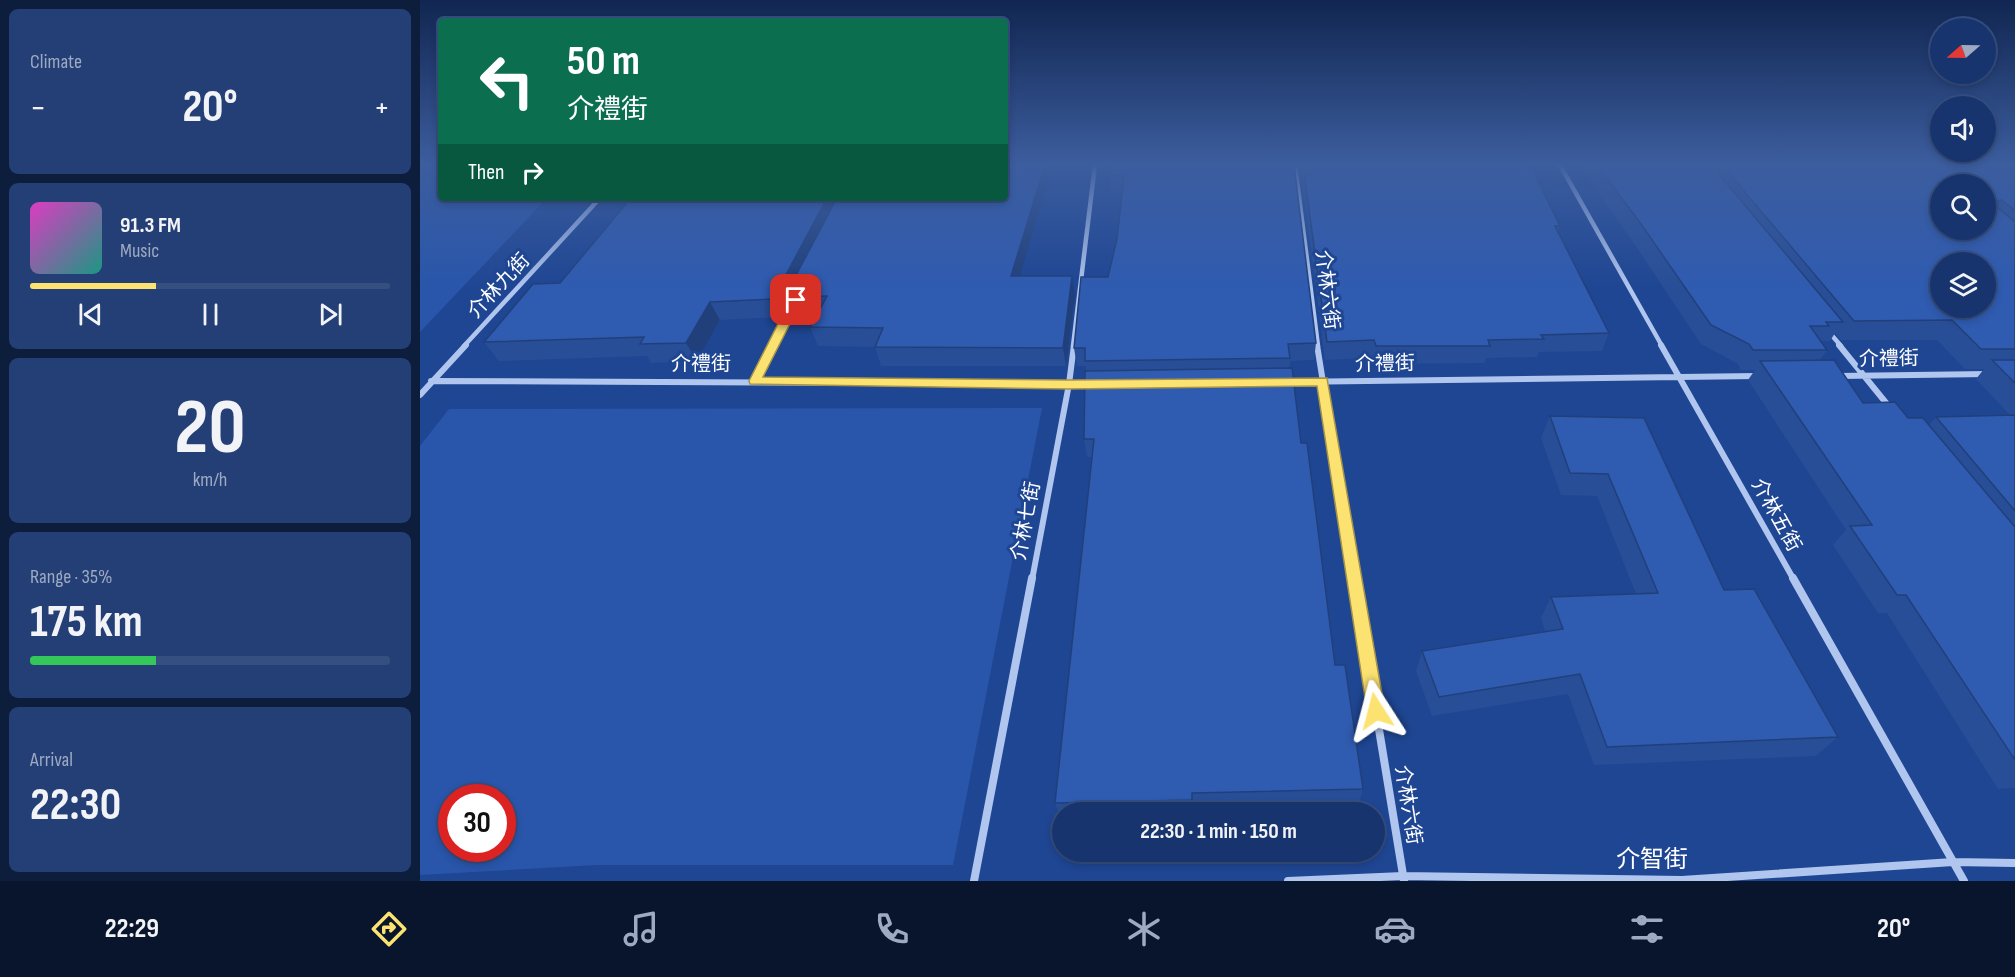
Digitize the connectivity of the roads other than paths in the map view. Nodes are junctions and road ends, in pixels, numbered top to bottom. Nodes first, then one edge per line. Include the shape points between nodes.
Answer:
1 (593, 206) edge
2 (1090, 206) edge
3 (1300, 206) edge
4 (1583, 206) edge
5 (796, 300) edge
6 (1828, 330) edge
7 (1992, 374) edge
8 (1678, 375) junction
9 (1760, 376) edge
10 (1830, 376) edge
11 (1865, 376) junction
12 (431, 381) junction
13 (755, 381) junction
14 (1322, 381) junction
15 (1276, 382) edge
16 (1068, 384) junction
17 (1103, 384) edge
18 (420, 395) edge
19 (1893, 412) edge
20 (1953, 862) junction
21 (2015, 863) edge
22 (1403, 878) edge
23 (1682, 880) edge
24 (974, 881) edge
25 (1288, 881) edge
26 (1964, 881) edge

1 - 12 street, 介林九街
2 - 16 street, 介林七街
3 - 14 street, 介林六街
4 - 8 street, 介林五街
5 - 13 street
6 - 11 street
7 - 11 street, 介禮街
8 - 9 street, 介禮街
8 - 14 street, 介禮街
8 - 20 street, 介林五街
10 - 11 street, 介禮街
11 - 19 street
12 - 13 street, 介禮街
12 - 18 street, 介林九街
13 - 16 street, 介禮街
14 - 15 street, 介禮街
14 - 22 street, 介林六街
16 - 17 street, 介禮街
16 - 24 street, 介林七街
20 - 21 street, 介智街
20 - 23 street, 介智街
20 - 26 street, 介林五街
22 - 23 street, 介智街
22 - 25 street, 介智街

